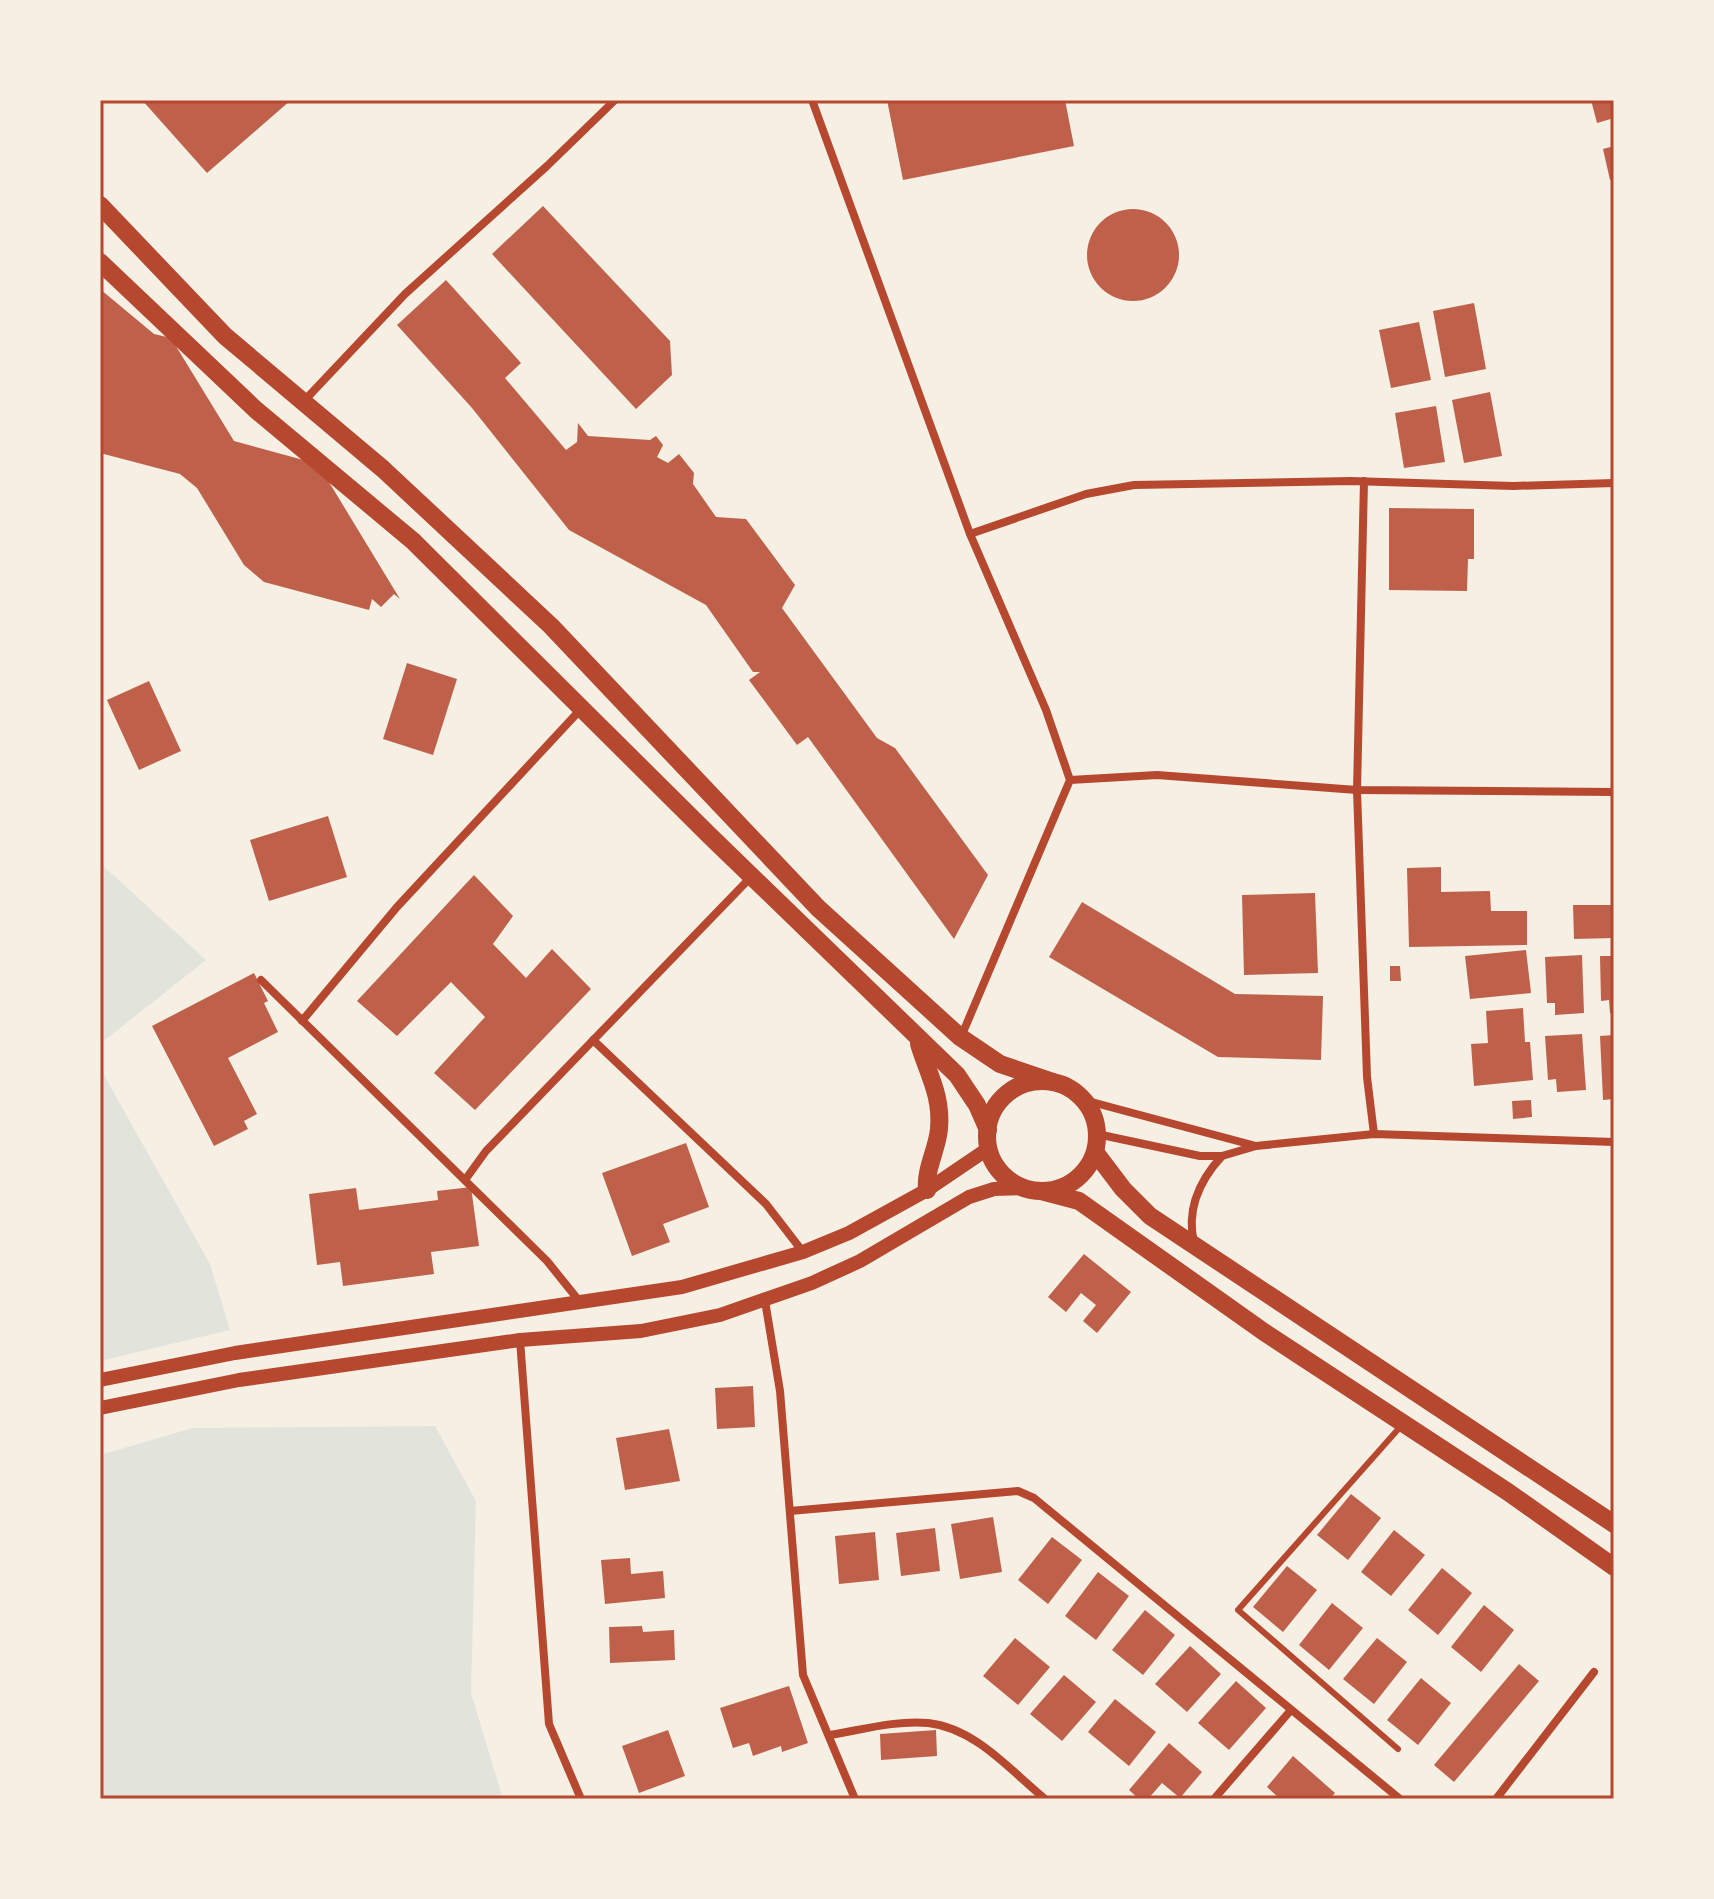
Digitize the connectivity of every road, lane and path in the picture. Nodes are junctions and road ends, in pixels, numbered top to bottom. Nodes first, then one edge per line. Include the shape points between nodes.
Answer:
1 (615, 100) edge
2 (812, 100) edge
3 (100, 205) edge
4 (100, 262) edge
5 (303, 402) junction
6 (1364, 481) junction
7 (1614, 483) edge
8 (970, 534) junction
9 (582, 709) junction
10 (1070, 780) junction
11 (1357, 790) junction
12 (1614, 792) edge
13 (752, 876) junction
14 (261, 980) dead end
15 (302, 1021) junction
16 (918, 1037) junction
17 (960, 1037) junction
18 (593, 1040) junction
19 (1053, 1082) junction
20 (1084, 1100) junction
21 (1374, 1134) junction
22 (988, 1139) junction
23 (1614, 1142) edge
24 (1096, 1143) junction
25 (1256, 1146) junction
26 (1222, 1156) junction
27 (465, 1180) junction
28 (927, 1190) junction
29 (1032, 1190) junction
30 (1195, 1248) junction
31 (803, 1252) junction
32 (765, 1301) junction
33 (580, 1302) junction
34 (520, 1340) junction
35 (100, 1380) edge
36 (100, 1408) edge
37 (1403, 1423) junction
38 (790, 1511) junction
39 (1614, 1524) edge
40 (1614, 1567) edge
41 (1594, 1672) dead end
42 (1291, 1710) junction
43 (830, 1735) junction
44 (1398, 1749) dead end
45 (581, 1799) edge
46 (855, 1799) edge
47 (1045, 1799) edge
48 (1214, 1799) edge
49 (1400, 1799) edge
50 (1496, 1799) edge

1 - 5 street via 405,294
2 - 8 street
3 - 5 main road via 225,336
4 - 9 main road via 256,410 413,541
5 - 17 main road via 551,626 818,908
6 - 7 street
6 - 8 street via 1134,485 1086,494
6 - 11 street
8 - 10 street via 1046,710
9 - 13 main road
9 - 15 street via 397,907
10 - 11 street via 1157,775
10 - 17 street
11 - 12 street
11 - 21 street via 1367,1077
13 - 16 main road
13 - 18 street
14 - 15 street
15 - 27 street
16 - 22 main road via 957,1075 977,1105
16 - 28 main road via 940,1115
17 - 19 main road via 1000,1064
18 - 27 street via 486,1151
18 - 31 street via 766,1204
19 - 20 main road
19 - 22 main road via 1017,1087 1003,1098 992,1113
20 - 24 main road via 1093,1116
20 - 25 street
21 - 23 street
21 - 25 street
22 - 28 street
22 - 29 main road via 1007,1179
24 - 26 street
24 - 29 main road via 1087,1168 1075,1181 1058,1189
24 - 30 main road via 1123,1189
25 - 26 street
26 - 30 street via 1194,1200
27 - 33 street via 547,1261
28 - 31 street
29 - 32 street via 994,1189 969,1197 860,1261
29 - 37 main road via 1079,1201
30 - 39 main road
31 - 33 street via 682,1287
32 - 34 street via 641,1331
32 - 38 street via 780,1391
33 - 35 street via 235,1353
34 - 36 street via 239,1380
34 - 45 street via 549,1724
37 - 40 main road
37 - 44 lane via 1238,1610
38 - 42 street via 1018,1491 1034,1498
38 - 43 street via 803,1675
41 - 50 street
42 - 48 street
42 - 49 street
43 - 46 street
43 - 47 street via 909,1723 952,1728 972,1738

